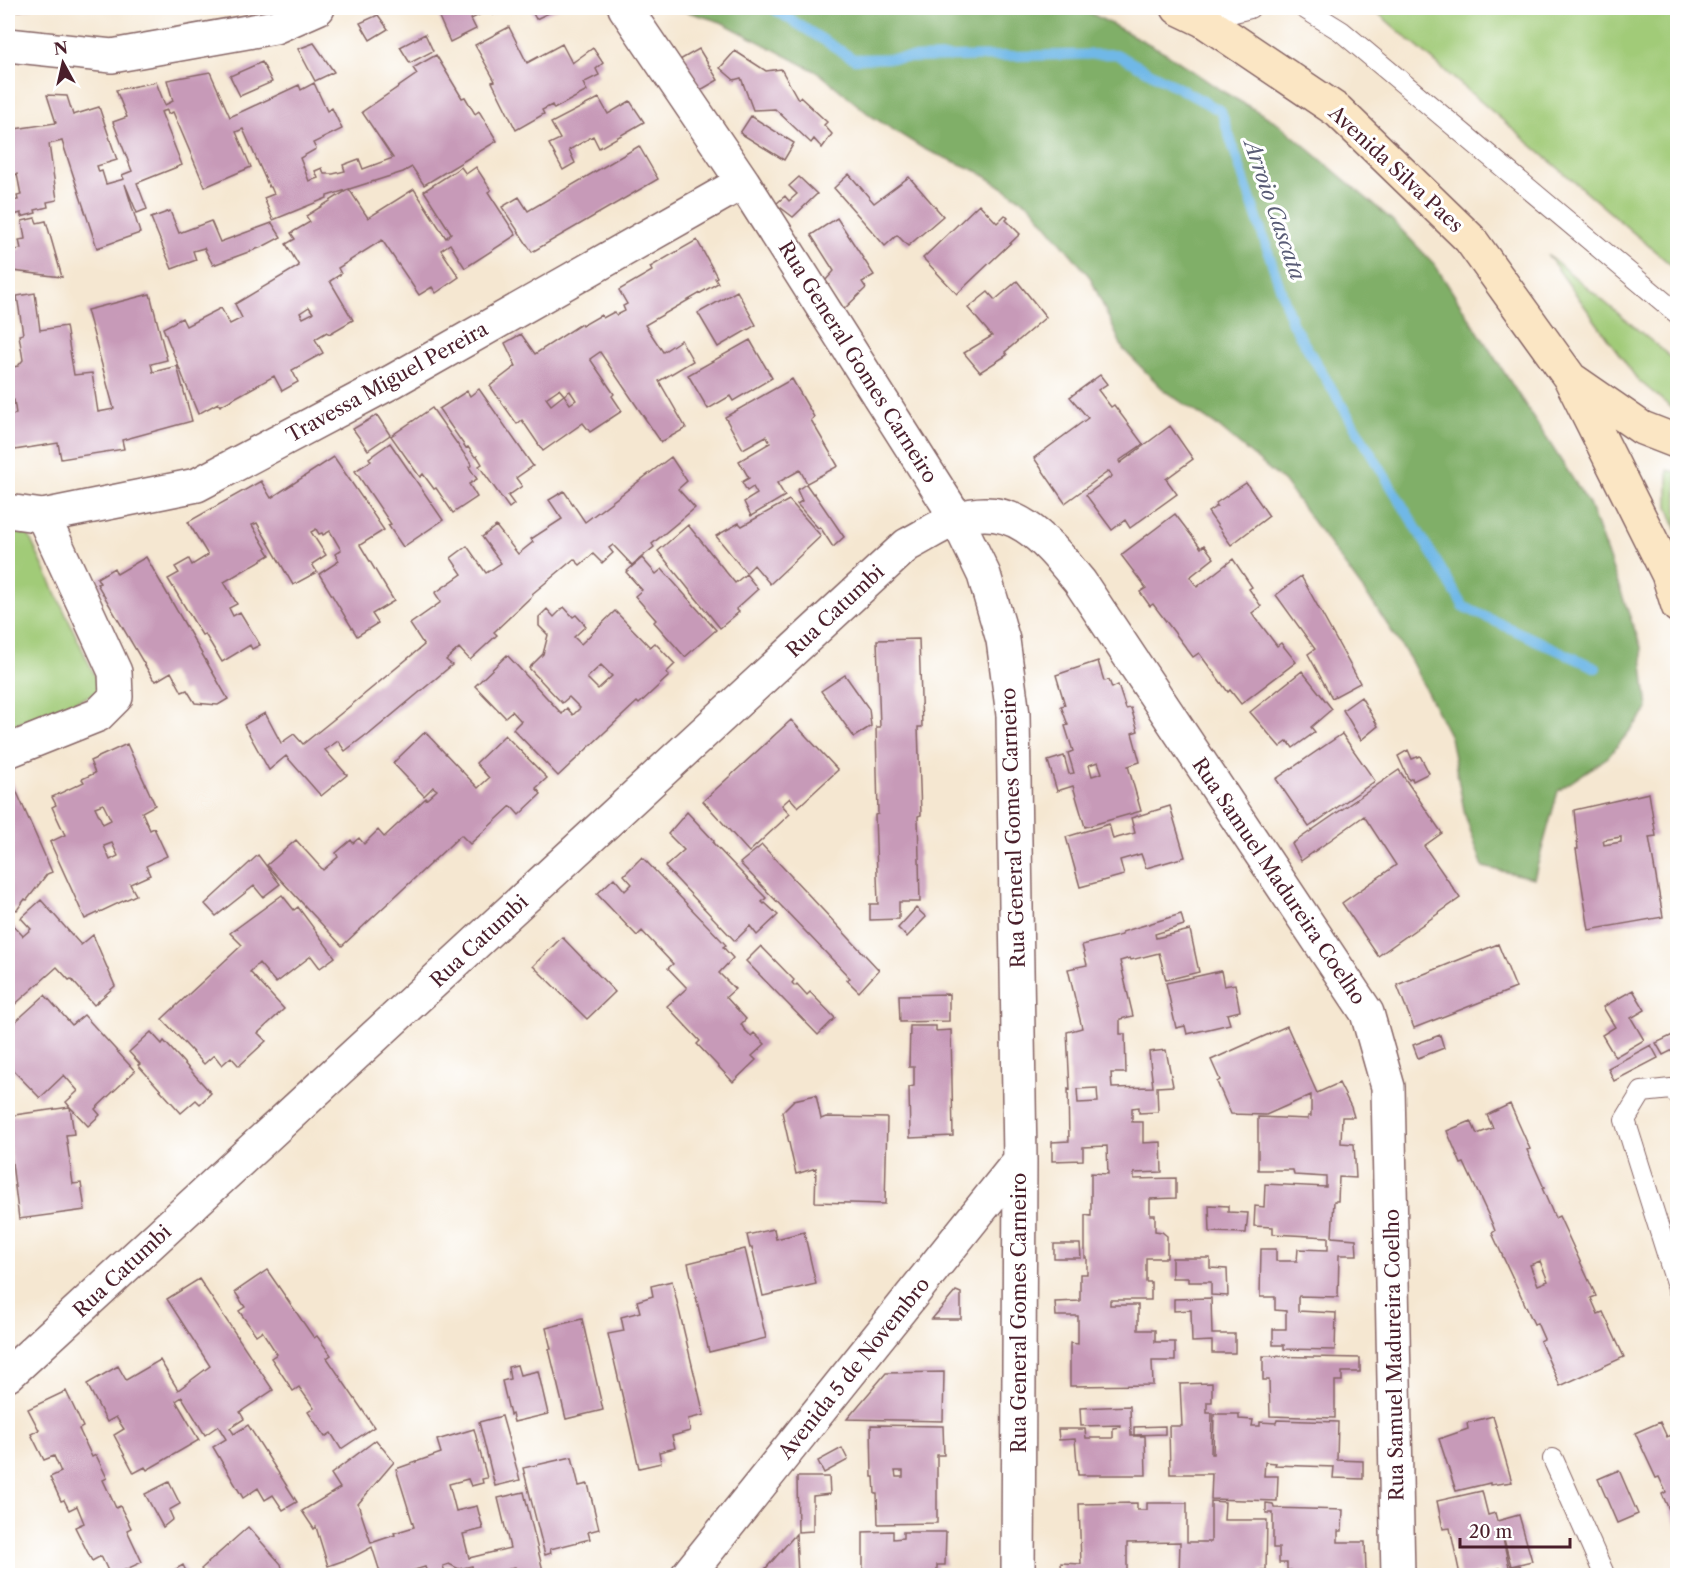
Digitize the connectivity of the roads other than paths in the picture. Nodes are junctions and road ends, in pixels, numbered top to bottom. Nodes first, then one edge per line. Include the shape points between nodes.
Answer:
1 (318, 8) edge
2 (625, 8) edge
3 (1250, 8) edge
4 (1304, 8) edge
5 (1194, 12) edge
6 (8, 45) edge
7 (744, 182) junction
8 (1677, 314) edge
9 (1570, 378) junction
10 (1677, 442) edge
11 (8, 511) edge
12 (44, 516) junction
13 (957, 519) junction
14 (1677, 606) edge
15 (8, 751) edge
16 (1677, 1095) edge
17 (1020, 1160) junction
18 (1677, 1289) edge
19 (8, 1375) edge
20 (1553, 1459) dead end
21 (687, 1575) edge
22 (1018, 1575) edge
23 (1398, 1575) edge
24 (1605, 1575) edge

1 - 6 street via 275,27 112,57
2 - 7 street, Rua General Gomes Carneiro
3 - 5 lane
4 - 8 lane via 1341,31
5 - 9 main road, Avenida Silva Paes via 1338,111 1470,239
7 - 12 street, Travessa Miguel Pereira via 393,381 197,485
7 - 13 street, Rua General Gomes Carneiro
9 - 10 main road via 1642,428
9 - 14 main road via 1668,574
11 - 12 street, Travessa Miguel Pereira
12 - 15 street via 115,672 116,697 98,715
13 - 17 street, Rua General Gomes Carneiro via 984,575 1003,640 1014,715
13 - 19 street, Rua Catumbi via 907,545
13 - 23 street, Rua Samuel Madureira Coelho via 989,514 1019,521 1046,541 1080,582 1367,1013 1389,1087
16 - 18 lane via 1671,1089 1642,1092 1625,1120
17 - 21 street, Avenida 5 de Novembro
17 - 22 street, Rua General Gomes Carneiro
20 - 24 lane

